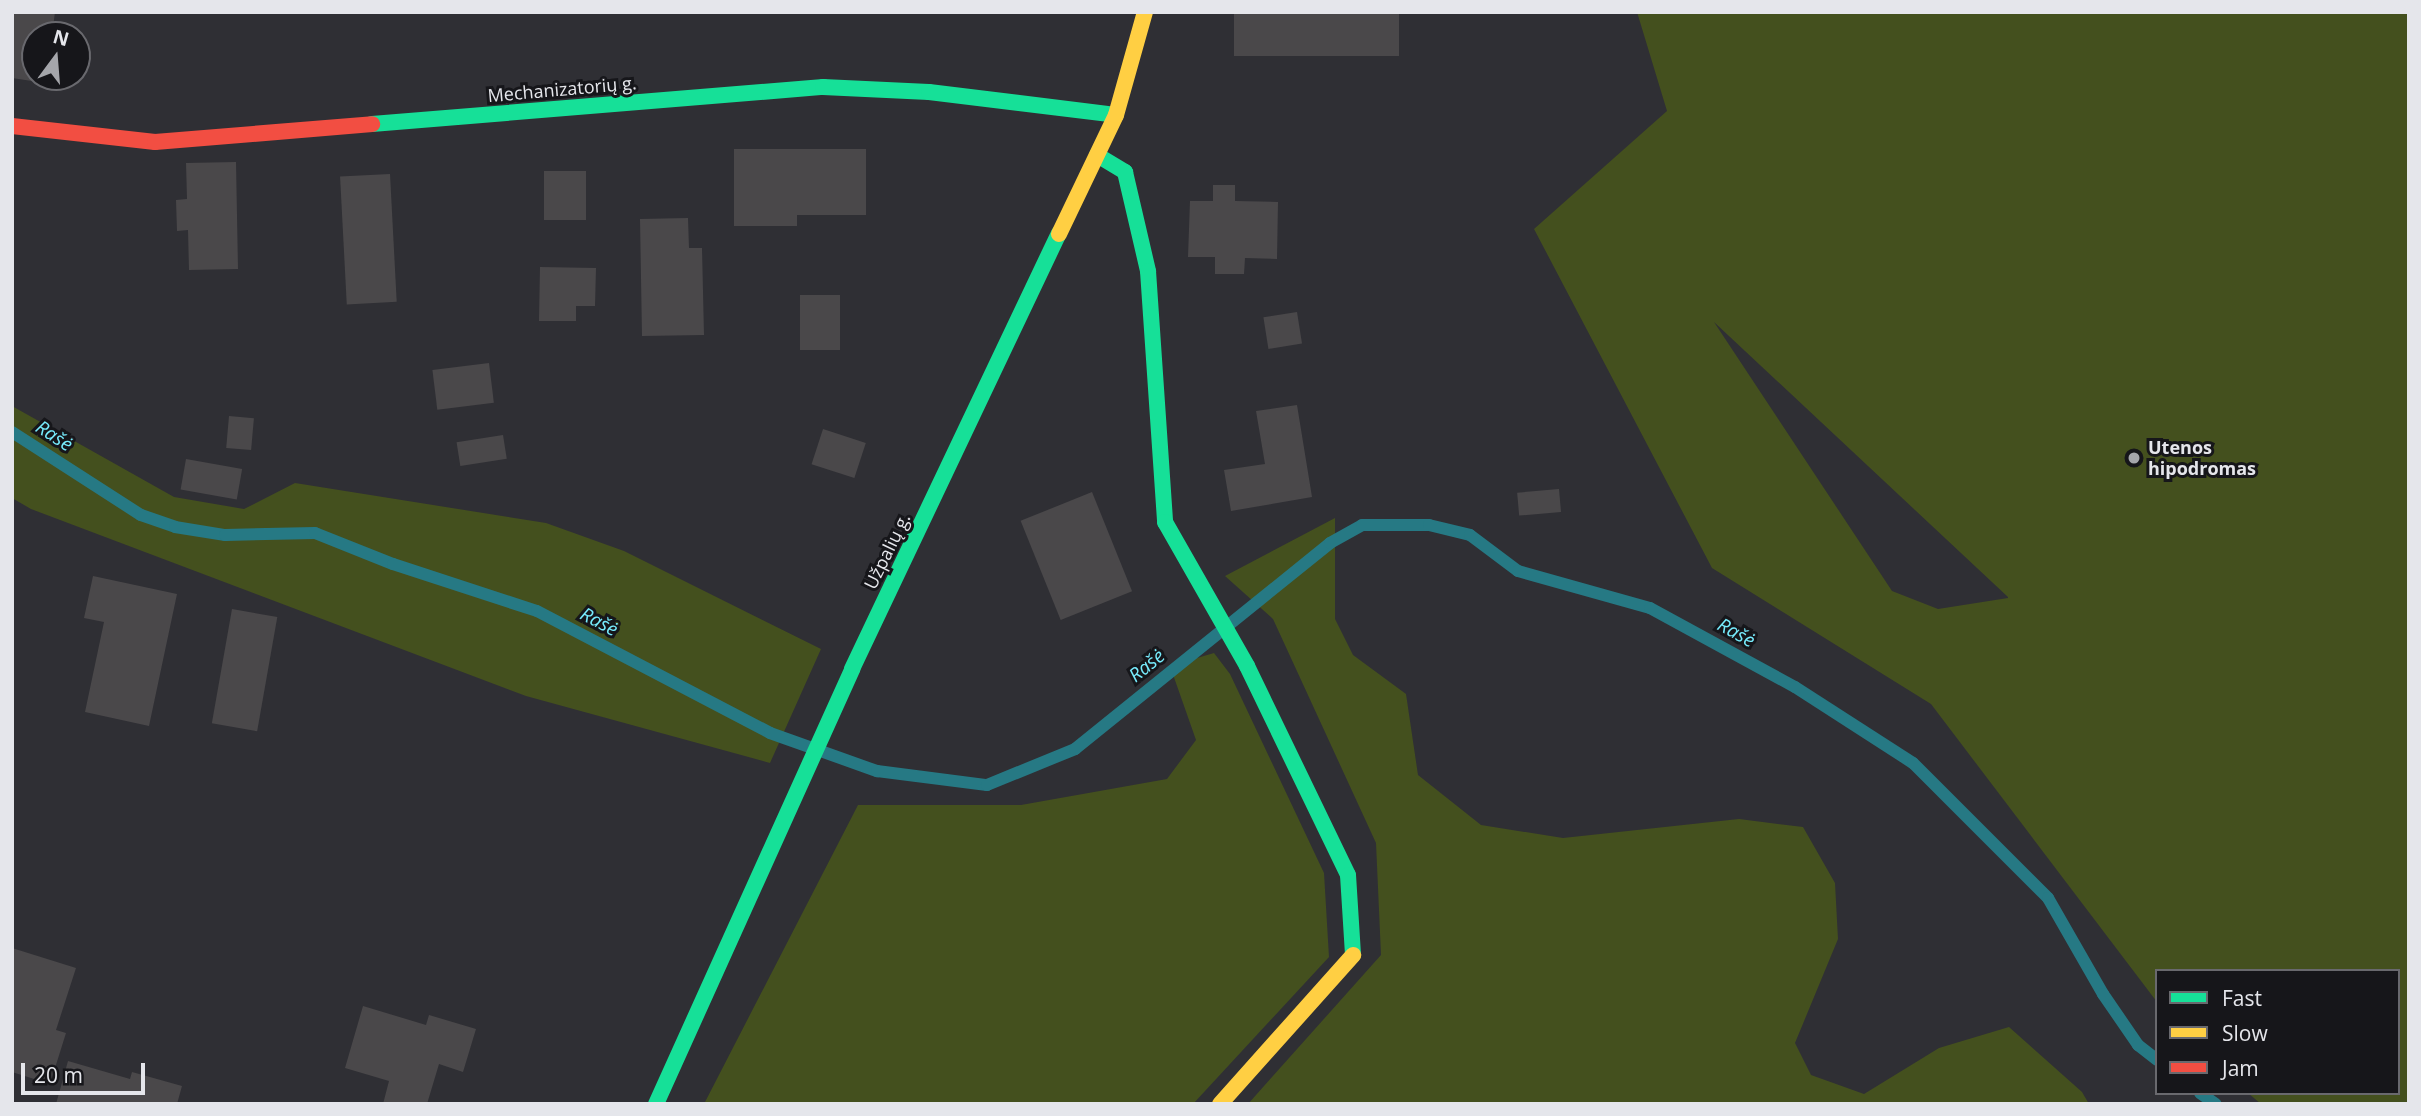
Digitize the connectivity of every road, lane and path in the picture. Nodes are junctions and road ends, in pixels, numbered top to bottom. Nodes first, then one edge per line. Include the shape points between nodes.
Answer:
1 (1145, 12) edge
2 (1116, 115) junction
3 (12, 126) edge
4 (1097, 155) junction
5 (656, 1104) edge
6 (1220, 1104) edge

1 - 2 street, Užpalių g.
2 - 3 street, Mechanizatorių g. via 929,92 823,87 155,142
2 - 4 street, Užpalių g.
4 - 5 street, Užpalių g. via 852,668
4 - 6 street via 1125,172 1148,271 1165,522 1247,666 1348,875 1353,958

